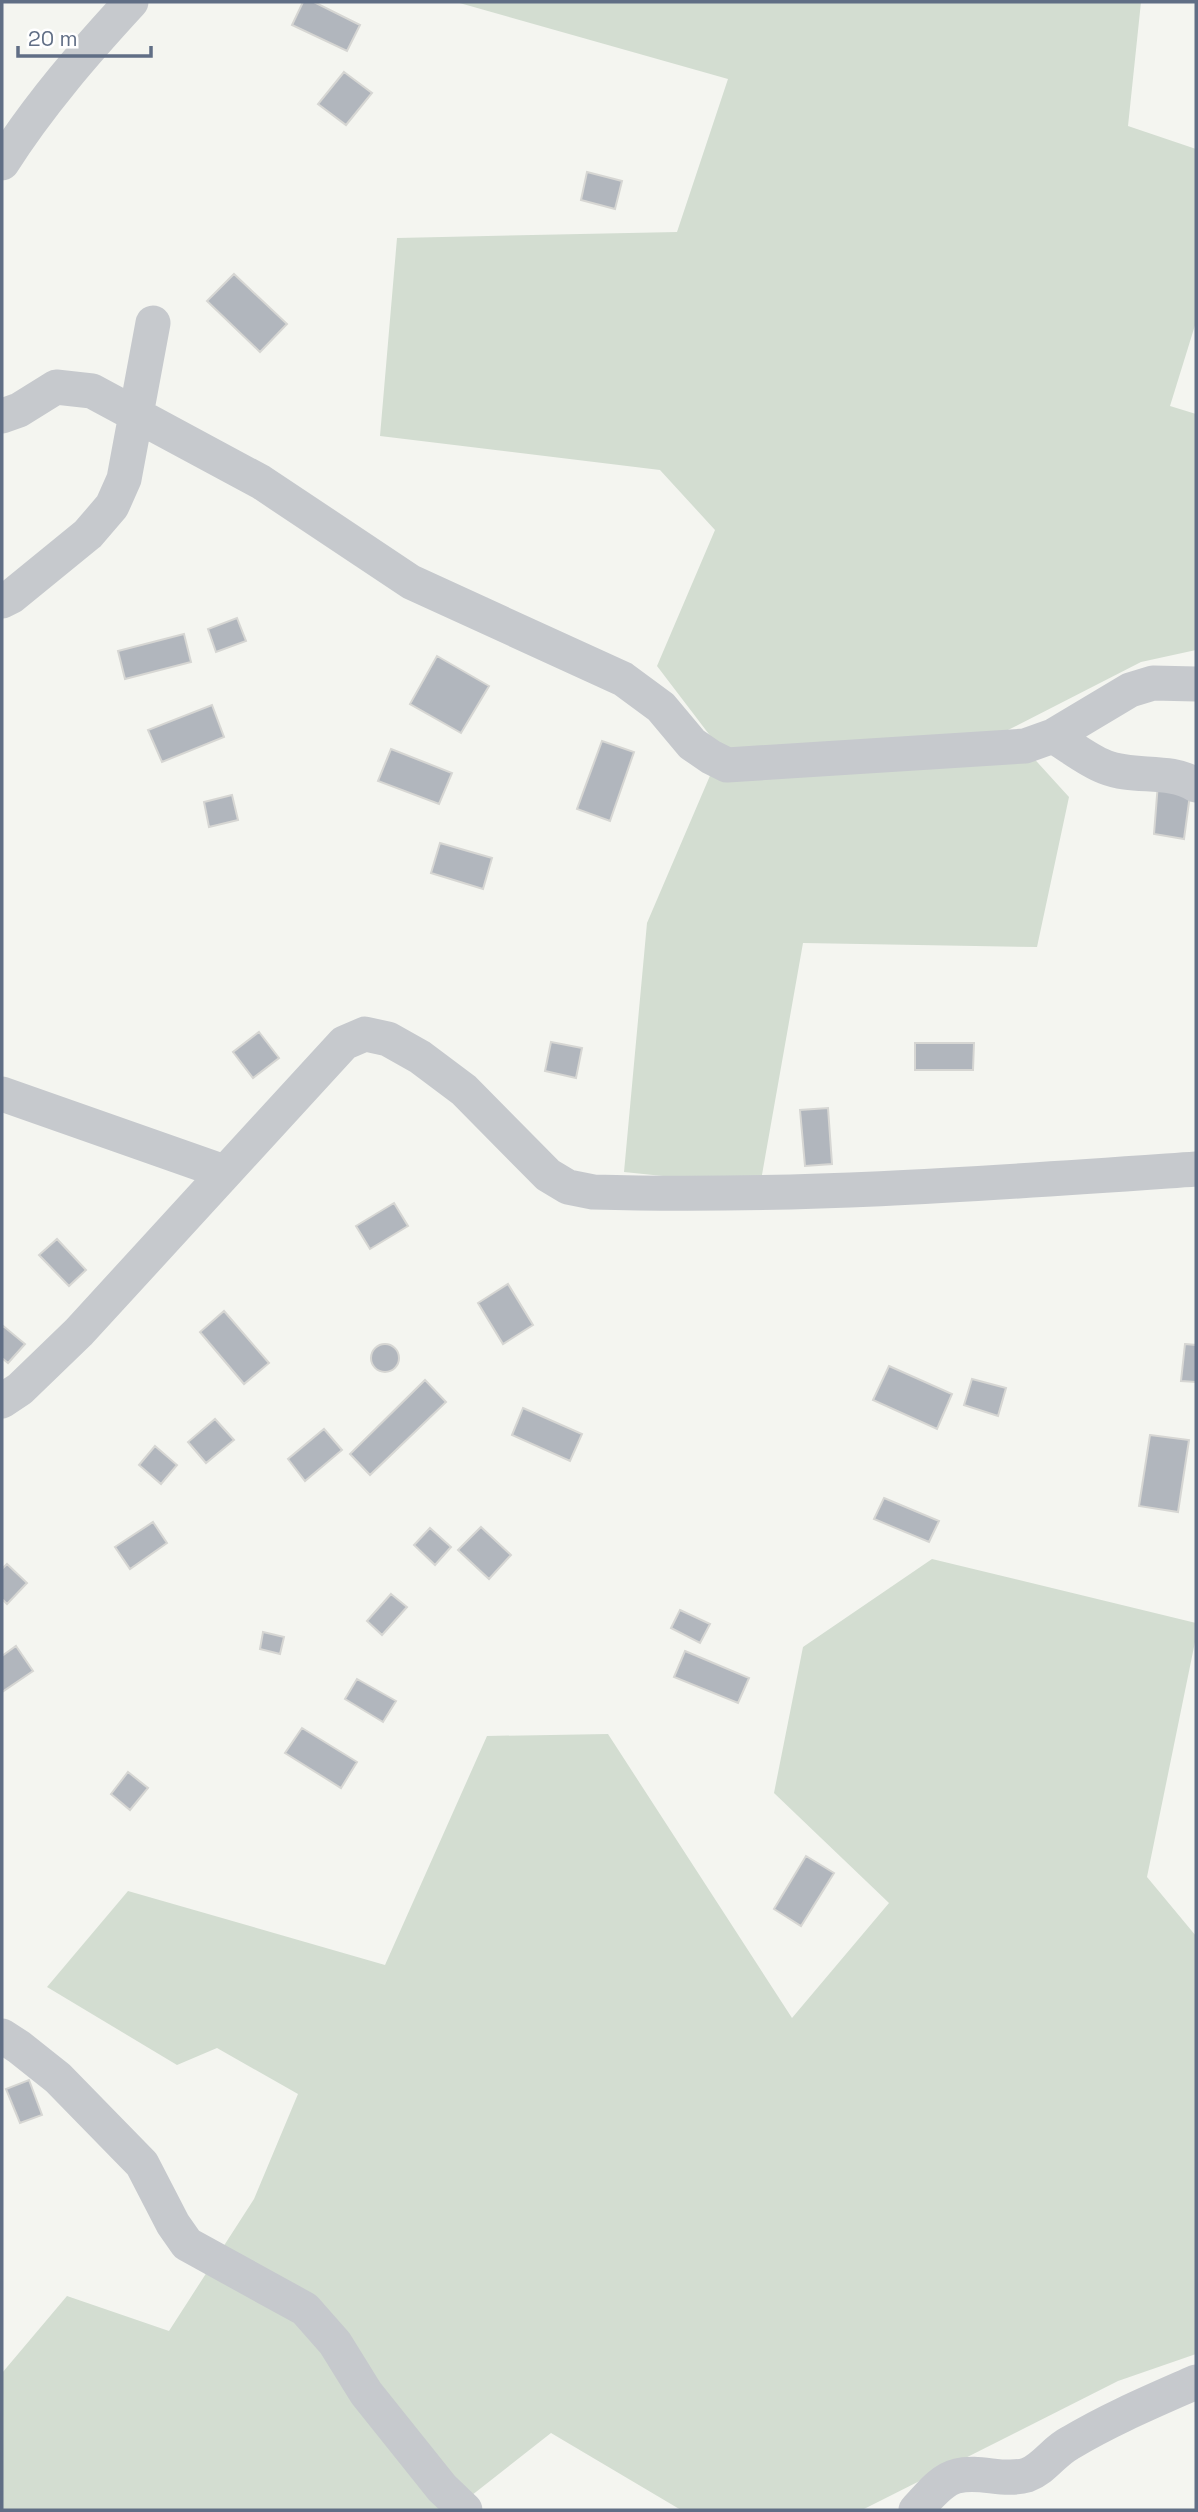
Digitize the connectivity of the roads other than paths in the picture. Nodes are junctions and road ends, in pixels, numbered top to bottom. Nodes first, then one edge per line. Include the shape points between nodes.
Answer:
1 (131, 2) edge
2 (2, 163) edge
3 (153, 323) dead end
4 (137, 414) junction
5 (2, 416) edge
6 (2, 601) edge
7 (1196, 684) edge
8 (1053, 736) junction
9 (1196, 785) edge
10 (2, 1094) edge
11 (1196, 1169) edge
12 (224, 1172) junction
13 (2, 1401) edge
14 (2, 2036) edge
15 (1196, 2382) edge
16 (464, 2510) edge
17 (916, 2510) edge

1 - 2 street via 29,121
3 - 4 street
4 - 5 street via 92,391 56,387
4 - 6 street via 124,479 112,506 88,534
4 - 8 street via 261,482 411,582 623,679 661,707 692,744 727,765 992,749 1025,746
7 - 8 street via 1153,684 1130,690
8 - 9 street via 1105,767 1166,774
10 - 12 street
11 - 12 street via 764,1194 593,1192 568,1187 548,1175 464,1090 420,1057 388,1039 365,1034 344,1043
12 - 13 street via 79,1332
14 - 16 street via 58,2078 142,2164 187,2244 305,2309 335,2343 366,2393
15 - 17 street via 1108,2420 1028,2474 956,2476

